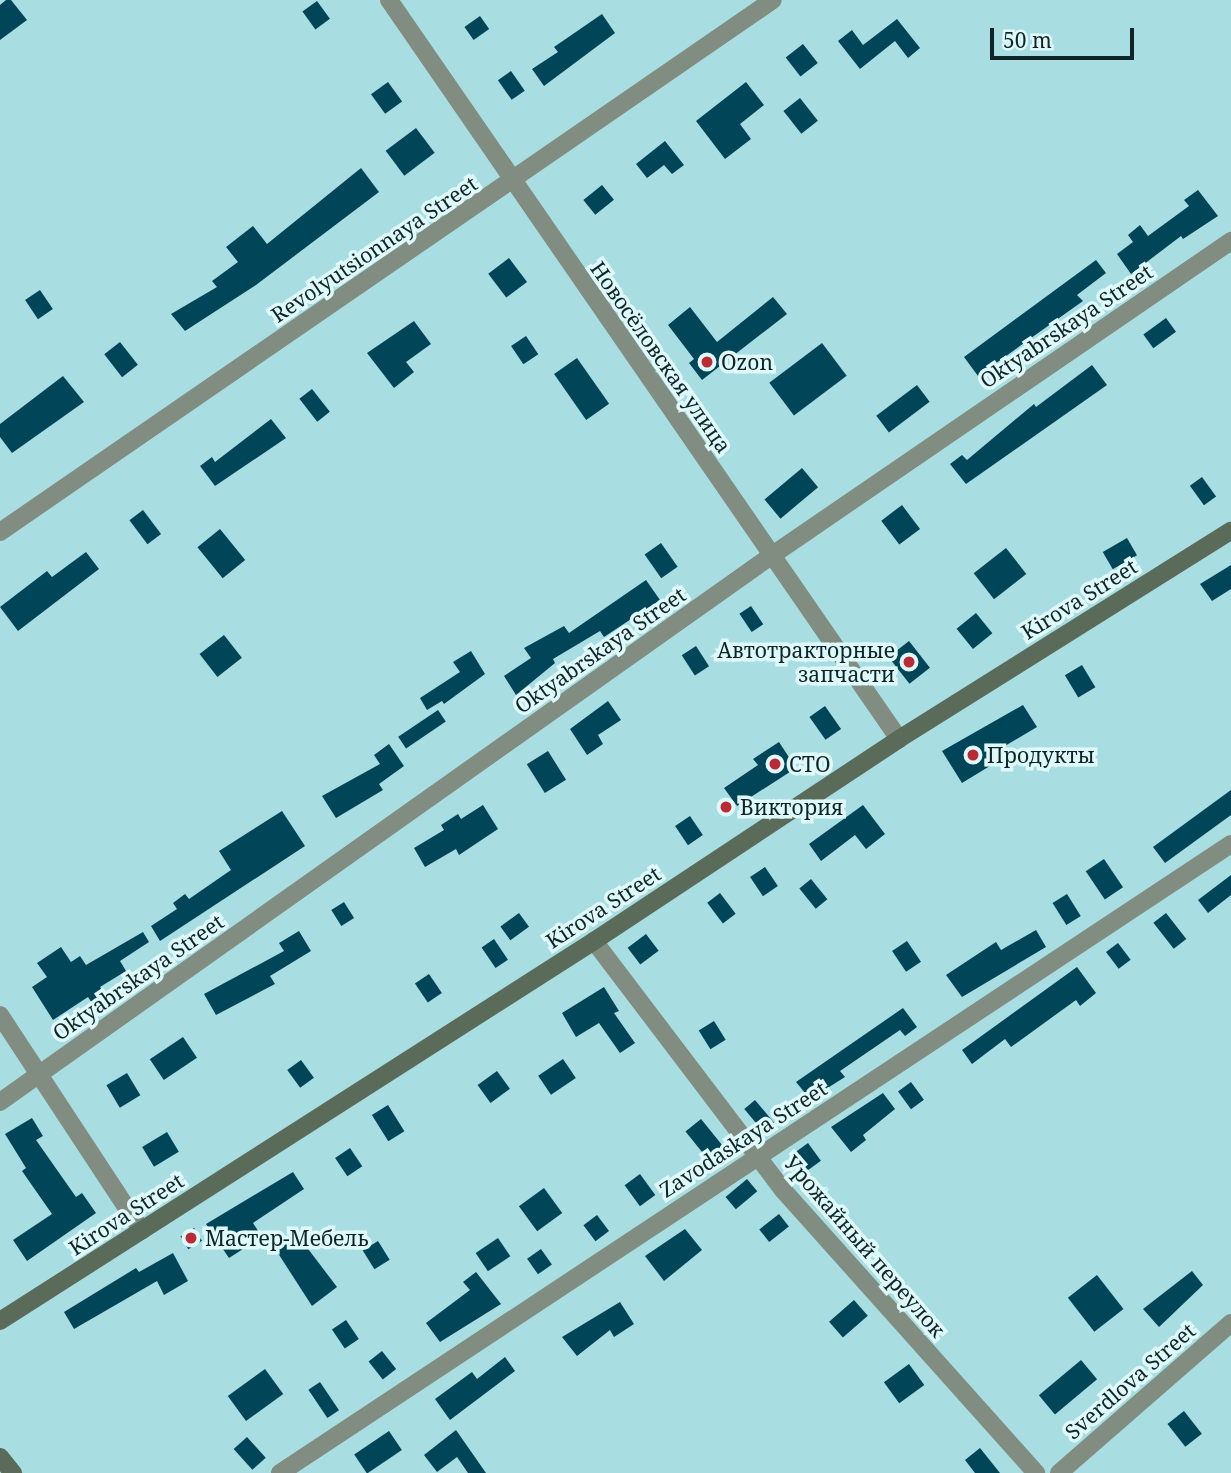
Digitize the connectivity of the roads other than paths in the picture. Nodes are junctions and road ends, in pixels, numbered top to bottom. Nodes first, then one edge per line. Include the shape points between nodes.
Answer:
1 (389, 0) edge
2 (773, 0) edge
3 (512, 182) junction
4 (1231, 241) edge
5 (1231, 531) edge
6 (0, 532) edge
7 (771, 556) junction
8 (898, 739) junction
9 (1231, 844) edge
10 (594, 941) junction
11 (0, 1015) edge
12 (41, 1074) junction
13 (0, 1102) edge
14 (758, 1156) junction
15 (142, 1231) junction
16 (0, 1321) edge
17 (1231, 1324) edge
18 (0, 1457) edge
19 (13, 1473) edge
20 (280, 1473) edge
21 (1036, 1473) edge
22 (1059, 1473) edge

1 - 3 street, Новосёловская улица
2 - 3 street, Revolyutsionnaya Street
3 - 6 street, Revolyutsionnaya Street
3 - 7 street, Новосёловская улица
4 - 7 street, Oktyabrskaya Street
5 - 8 street, Kirova Street
7 - 8 street, Новосёловская улица
7 - 12 street, Oktyabrskaya Street
8 - 10 street, Kirova Street
9 - 14 street, Zavodaskaya Street
10 - 14 street, Урожайный переулок
10 - 15 street, Kirova Street
11 - 12 street
12 - 13 street, Oktyabrskaya Street
12 - 15 street
14 - 20 street, Zavodaskaya Street
14 - 21 street, Урожайный переулок via 783,1190
15 - 16 street, Kirova Street
17 - 22 street, Sverdlova Street
18 - 19 street

